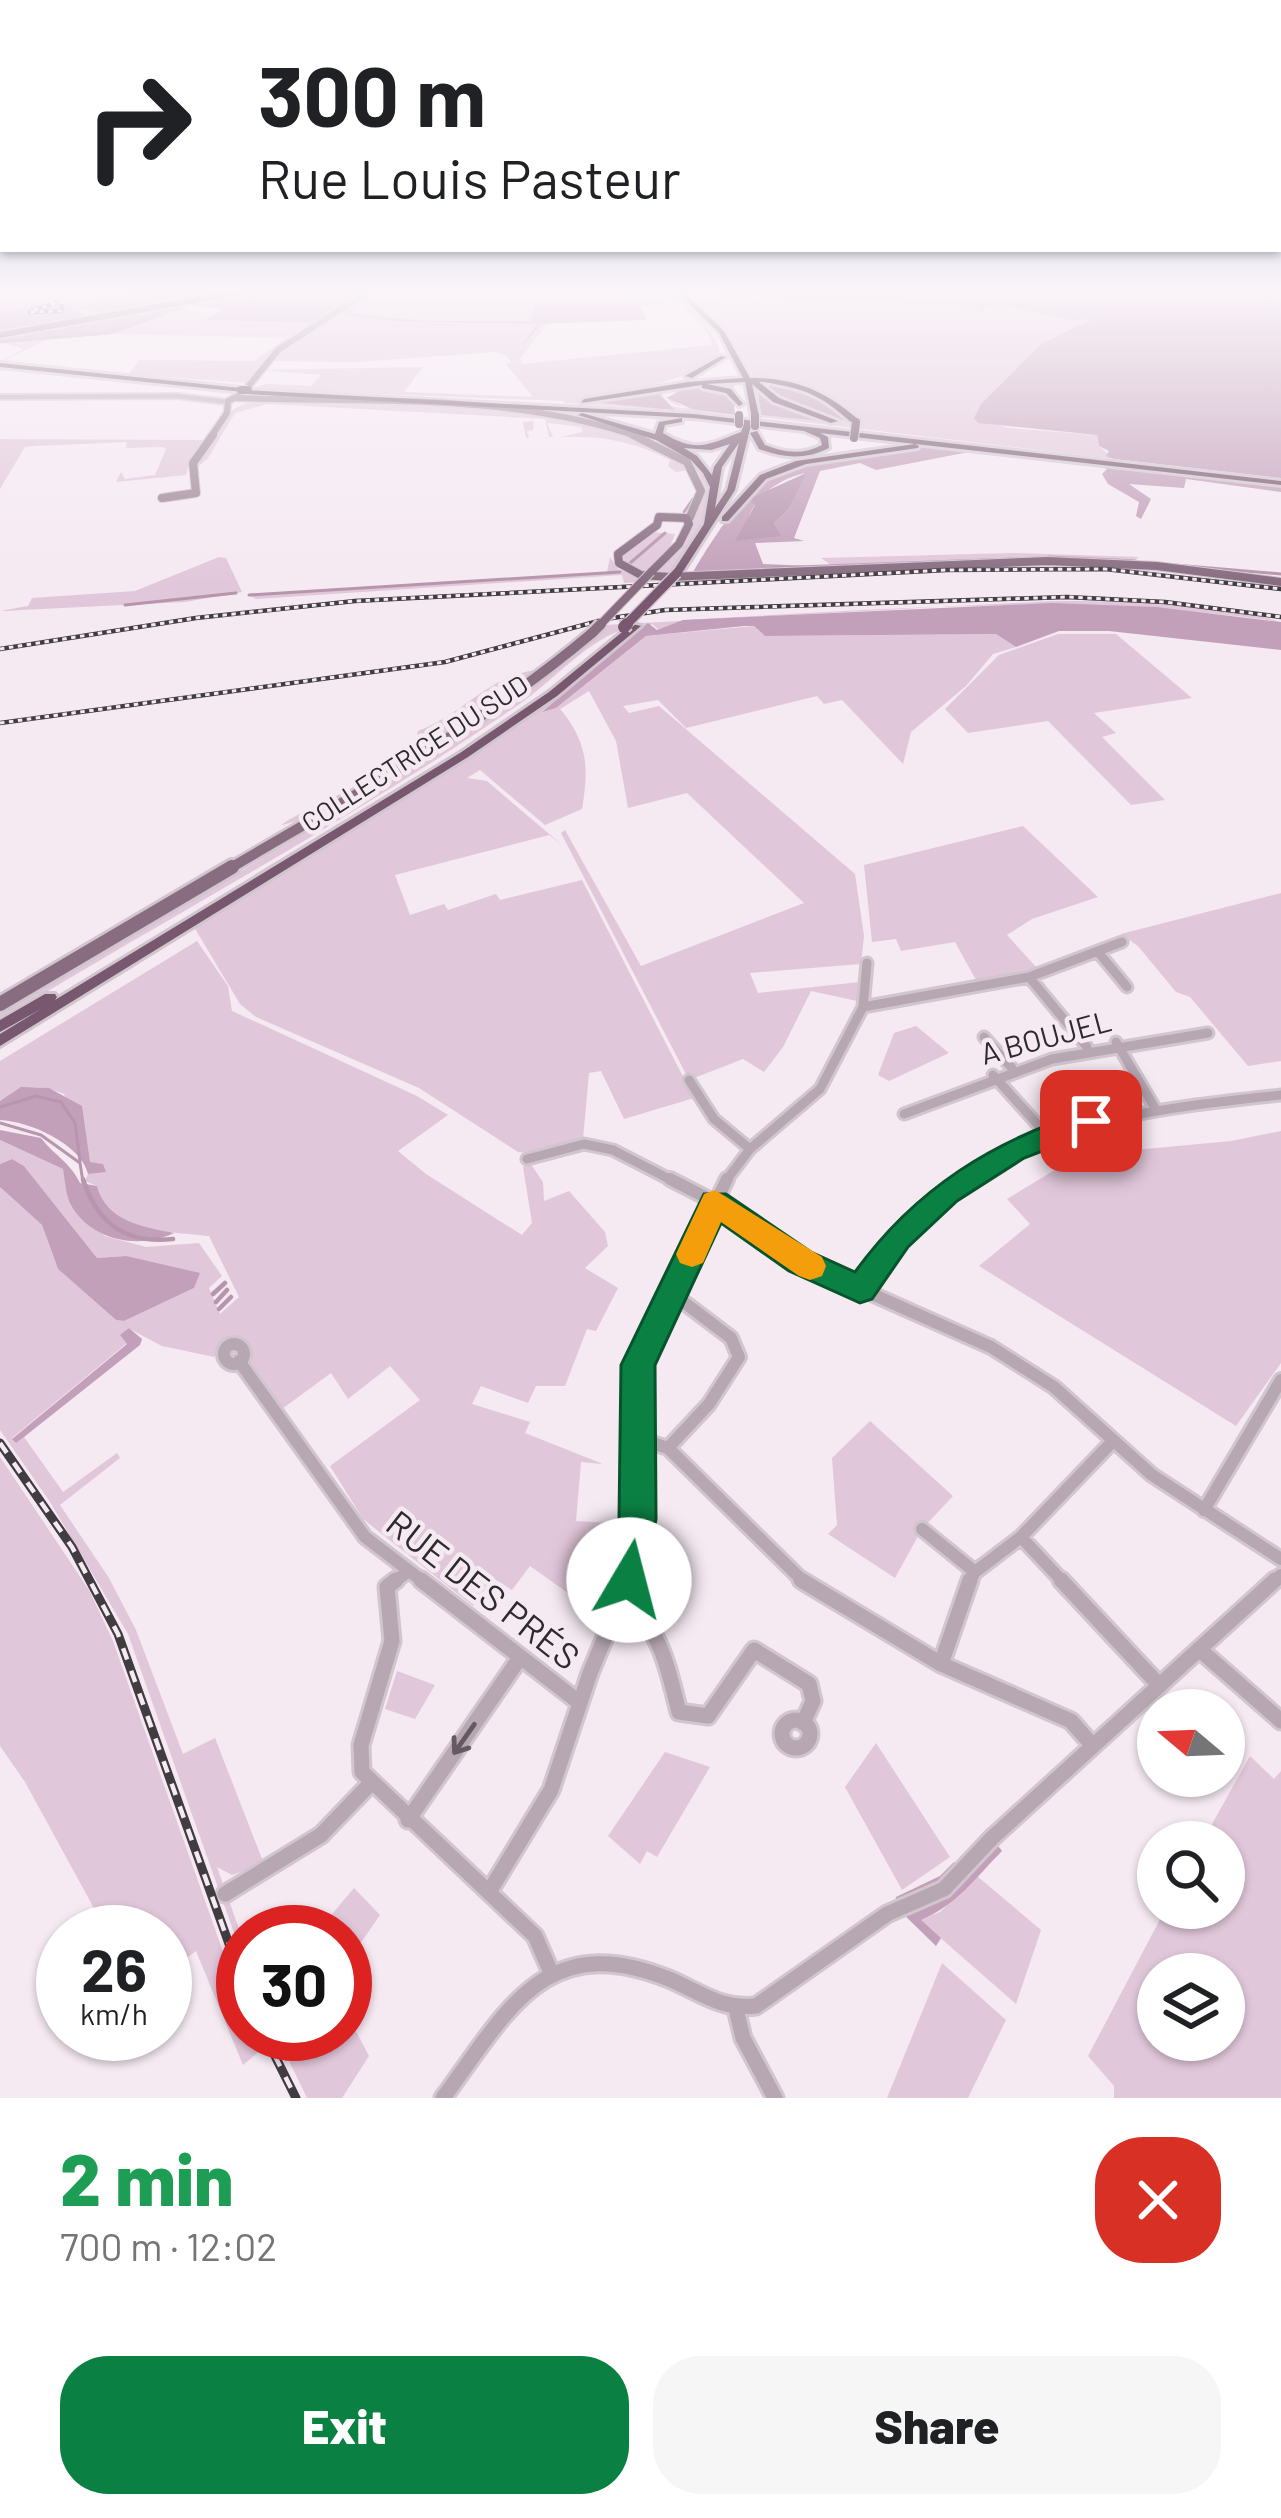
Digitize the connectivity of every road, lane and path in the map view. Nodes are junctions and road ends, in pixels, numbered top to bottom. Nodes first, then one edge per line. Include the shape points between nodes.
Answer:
1 (169, 388) edge
2 (247, 388) edge
3 (651, 388) edge
4 (655, 388) edge
5 (680, 388) edge
6 (715, 388) edge
7 (742, 388) edge
8 (745, 388) edge
9 (758, 388) edge
10 (790, 388) edge
11 (648, 389) junction
12 (0, 397) edge
13 (239, 397) junction
14 (507, 401) junction
15 (485, 402) junction
16 (739, 404) junction
17 (567, 412) junction
18 (716, 420) junction
19 (749, 423) junction
20 (787, 427) junction
21 (920, 436) junction
22 (982, 449) junction
23 (1091, 460) junction
24 (800, 463) junction
25 (1281, 482) edge
26 (715, 488) junction
27 (162, 498) dead end
28 (725, 519) junction
29 (678, 525) junction
30 (704, 537) junction
31 (681, 573) junction
32 (1281, 582) edge
33 (187, 920) junction
34 (1122, 942) dead end
35 (1098, 952) junction
36 (867, 963) dead end
37 (1028, 977) junction
38 (1127, 987) dead end
39 (0, 1004) edge
40 (863, 1007) junction
41 (0, 1028) edge
42 (1208, 1033) dead end
43 (984, 1036) dead end
44 (0, 1041) edge
45 (1116, 1042) junction
46 (1087, 1047) junction
47 (1012, 1068) junction
48 (993, 1075) junction
49 (689, 1080) dead end
50 (1281, 1095) edge
51 (1155, 1108) junction
52 (904, 1114) dead end
53 (1047, 1135) junction
54 (750, 1149) junction
55 (527, 1159) dead end
56 (715, 1202) junction
57 (860, 1290) junction
58 (674, 1294) junction
59 (239, 1361) dead end
60 (1281, 1380) edge
61 (636, 1438) junction
62 (1112, 1442) junction
63 (668, 1448) junction
64 (1204, 1510) junction
65 (922, 1529) dead end
66 (1021, 1537) junction
67 (1281, 1559) edge
68 (409, 1571) junction
69 (975, 1573) junction
70 (1281, 1575) edge
71 (622, 1604) junction
72 (1199, 1649) junction
73 (519, 1659) junction
74 (941, 1664) junction
75 (1159, 1685) junction
76 (580, 1703) junction
77 (1281, 1721) edge
78 (803, 1723) dead end
79 (1093, 1746) junction
80 (370, 1784) junction
81 (408, 1820) junction
82 (490, 1892) junction
83 (225, 1894) dead end
84 (550, 1970) junction
85 (736, 2009) junction
86 (443, 2098) edge
87 (776, 2098) edge

1 - 13 highway
2 - 13 main road
3 - 11 highway
4 - 11 highway, bridge
5 - 19 highway via 665,401
6 - 16 highway
7 - 16 highway
8 - 19 highway
9 - 21 highway via 809,414
10 - 24 highway, bridge via 830,400 856,422 854,439 839,450
11 - 14 highway
12 - 13 street
13 - 14 highway
13 - 15 highway
13 - 27 main road via 190,464 196,494
13 - 29 main road via 508,408 595,424 687,462 701,491
14 - 19 highway
15 - 17 highway
15 - 23 highway via 818,427
16 - 19 highway
17 - 18 highway
17 - 26 highway via 689,454
18 - 19 highway via 673,421 658,431 706,447 726,445
18 - 20 highway
19 - 20 highway via 762,447 783,454 826,446 819,434
19 - 21 highway
19 - 26 highway via 718,467
19 - 28 highway, COLLECTRICE DU SUD via 746,472
19 - 30 highway, COLLECTRICE DU SUD via 731,490
20 - 22 highway
21 - 25 highway
22 - 23 highway
22 - 24 highway via 905,446
23 - 25 highway
24 - 28 highway via 756,482
26 - 30 highway
28 - 31 highway, COLLECTRICE DU SUD
29 - 32 main road via 645,533 617,559 653,577 1048,561
29 - 39 main road, bridge via 651,572 527,688
30 - 31 highway, COLLECTRICE DU SUD
31 - 33 highway, COLLECTRICE DU SUD, bridge via 553,694
33 - 41 highway, COLLECTRICE DU SUD
33 - 44 highway, COLLECTRICE DU SUD
34 - 35 street
35 - 37 street
35 - 38 street
36 - 40 street
37 - 40 street
37 - 46 street
40 - 54 street via 820,1089
42 - 45 street, A BOUJEL
43 - 47 street
45 - 46 street, A BOUJEL
45 - 51 street
46 - 47 street, A BOUJEL
47 - 48 street, A BOUJEL
48 - 52 street, A BOUJEL
48 - 53 street
49 - 54 street via 714,1119
50 - 51 street
51 - 53 street
53 - 57 street via 932,1204
54 - 56 street
55 - 56 street via 602,1146
56 - 57 street via 800,1262
56 - 58 street
57 - 62 street via 1014,1359
58 - 61 street via 638,1365
58 - 63 street via 730,1338 739,1358
59 - 68 street, RUE DES PRÉS via 350,1522
60 - 64 street
61 - 63 street
61 - 71 street via 635,1549
62 - 64 street
62 - 66 street
63 - 74 street via 793,1574
64 - 67 street
65 - 69 street
66 - 69 street
66 - 75 street
68 - 73 street, RUE DES PRÉS
68 - 80 street via 392,1580 385,1597 392,1641 359,1759
69 - 74 street
70 - 72 street
71 - 76 street
71 - 78 street via 654,1630 679,1712 709,1716 754,1650 809,1684 813,1701
72 - 75 street
72 - 77 street
73 - 76 street, RUE DES PRÉS
73 -> 81 street
74 - 79 street via 1071,1721
75 - 79 street
76 - 82 street via 551,1790
79 - 85 street via 944,1889 886,1915 756,2006
80 - 81 street
80 - 83 street via 321,1835
81 - 82 street
82 - 84 street via 535,1936
84 - 85 street via 577,1961 640,1966
84 - 86 street
85 - 87 street

